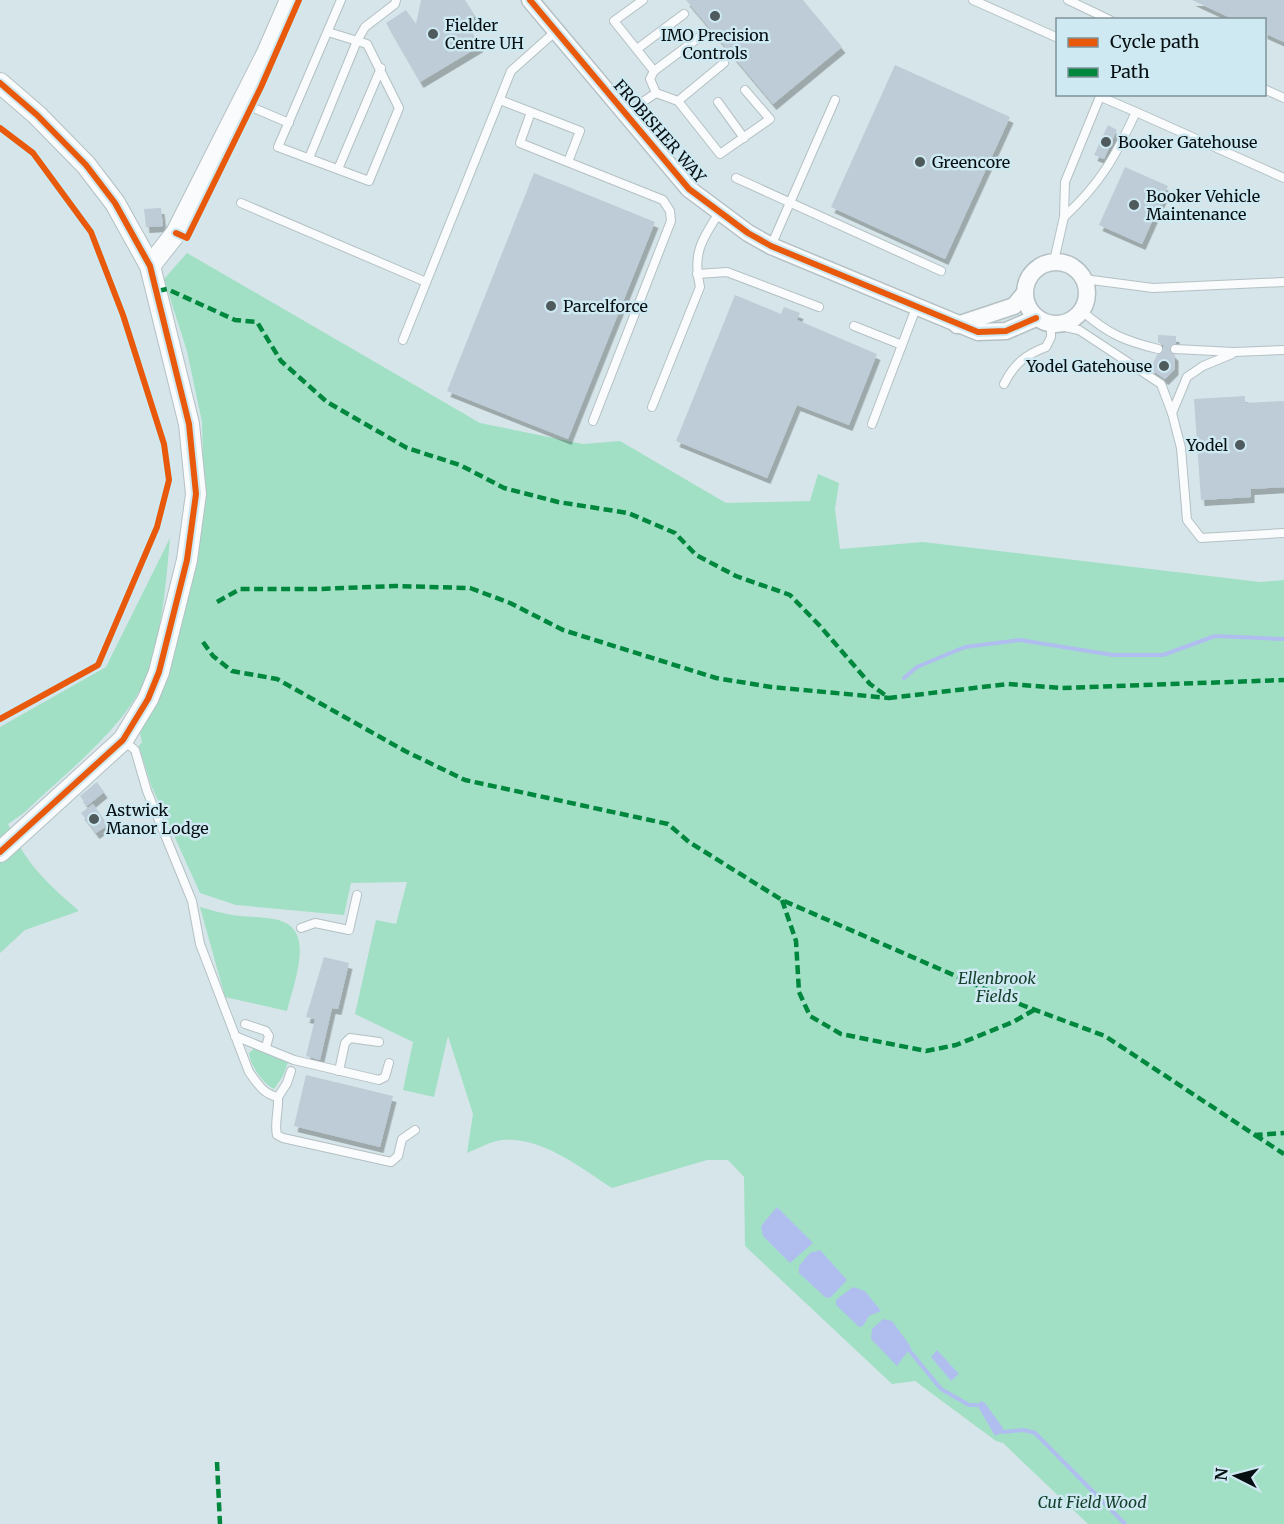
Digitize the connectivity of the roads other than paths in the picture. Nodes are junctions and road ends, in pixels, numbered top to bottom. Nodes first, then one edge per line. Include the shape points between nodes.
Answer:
1 (290, 0) edge
2 (341, 0) edge
3 (396, 0) edge
4 (530, 0) edge
5 (643, 0) edge
6 (973, 0) edge
7 (1068, 0) edge
8 (684, 14) dead end
9 (1106, 18) edge
10 (556, 31) junction
11 (328, 32) junction
12 (700, 36) dead end
13 (1056, 37) edge
14 (357, 41) junction
15 (637, 49) junction
16 (724, 63) dead end
17 (381, 68) junction
18 (654, 71) junction
19 (0, 83) edge
20 (745, 90) dead end
21 (1266, 90) edge
22 (656, 93) junction
23 (1101, 96) edge
24 (1284, 98) edge
25 (500, 100) junction
26 (835, 100) dead end
27 (678, 101) junction
28 (718, 102) dead end
29 (241, 103) junction
30 (531, 112) junction
31 (1136, 112) junction
32 (626, 114) junction
33 (289, 123) junction
34 (744, 138) junction
35 (309, 158) junction
36 (568, 162) junction
37 (338, 170) junction
38 (736, 178) dead end
39 (1284, 178) edge
40 (790, 202) junction
41 (241, 203) dead end
42 (719, 213) junction
43 (1064, 217) junction
44 (771, 246) junction
45 (1054, 261) junction
46 (150, 266) junction
47 (941, 271) dead end
48 (697, 274) junction
49 (1084, 279) junction
50 (426, 282) junction
51 (1284, 282) edge
52 (1024, 294) junction
53 (819, 307) dead end
54 (916, 308) junction
55 (1082, 311) junction
56 (1048, 322) junction
57 (957, 325) junction
58 (854, 326) dead end
59 (403, 340) dead end
60 (902, 345) junction
61 (1158, 349) dead end
62 (1175, 349) dead end
63 (1284, 350) edge
64 (1234, 352) junction
65 (1004, 384) dead end
66 (652, 406) dead end
67 (1173, 413) junction
68 (593, 421) dead end
69 (872, 424) dead end
70 (1284, 532) edge
71 (123, 740) junction
72 (0, 852) edge
73 (357, 895) dead end
74 (302, 928) dead end
75 (245, 1024) dead end
76 (234, 1036) junction
77 (379, 1042) dead end
78 (266, 1047) junction
79 (389, 1063) dead end
80 (291, 1071) dead end
81 (339, 1071) junction
82 (278, 1097) junction
83 (415, 1130) dead end

1 - 29 street
2 - 11 lane
3 - 14 lane via 365,27
4 - 10 street, FROBISHER WAY
5 - 15 lane via 614,21
6 - 13 lane
7 - 9 lane
8 - 15 lane
10 - 25 lane via 510,71
10 - 32 street, FROBISHER WAY
11 - 14 lane
11 - 33 lane
12 - 18 lane
14 - 17 lane via 367,44
14 - 35 lane
15 - 18 lane
16 - 27 lane
17 - 37 lane
17 - 37 lane via 399,108 369,181
18 - 22 lane via 651,79
19 - 46 street via 86,165 115,203
20 - 34 lane via 770,119
21 - 24 lane
22 - 27 lane
22 - 32 lane
23 - 31 lane
23 - 43 lane via 1065,182
25 - 30 lane
25 - 50 lane
26 - 40 lane
27 - 34 lane via 720,154
28 - 34 lane
29 - 33 lane
29 - 46 street via 176,233
30 - 36 lane via 520,143
30 - 36 lane via 580,131
31 - 39 lane
31 - 43 lane via 1113,160 1089,194
32 - 42 street, FROBISHER WAY via 689,189
33 - 35 lane via 278,147
35 - 37 lane
36 - 68 lane via 663,200 671,221
38 - 40 lane
40 - 44 lane
40 - 47 lane
41 - 50 lane
42 - 44 street, FROBISHER WAY
42 - 48 lane via 698,246
43 - 45 lane
44 - 54 street, FROBISHER WAY
45 - 49 street via 1070,265
45 - 52 street via 1031,274
46 - 71 street via 189,424 196,494 187,561 159,672
48 - 53 lane via 728,272
48 - 66 lane via 700,287
49 - 51 lane via 1153,288
49 - 55 street via 1087,290
50 - 59 lane
52 - 56 street via 1028,308
52 - 57 street via 1014,306
54 - 57 street, FROBISHER WAY
54 - 60 lane
55 - 56 street via 1074,319
55 - 61 lane via 1124,341
56 - 57 street, FROBISHER WAY via 978,332
56 - 65 lane via 1051,337 1046,347 1027,354 1012,368
56 - 67 lane via 1078,330 1161,384
58 - 60 lane
60 - 69 lane
62 - 64 lane
63 - 64 lane
64 - 67 lane via 1187,377
67 - 70 lane via 1181,448 1187,520 1201,538
71 - 72 street
71 - 76 lane via 135,750 147,791 192,901 200,944
73 - 74 lane via 349,930 315,923
75 - 78 lane via 266,1031
76 - 78 lane
76 - 82 lane via 255,1081 269,1095
77 - 81 lane via 350,1038 345,1043
78 - 81 lane via 294,1060
79 - 81 lane via 383,1080
80 - 82 lane
82 - 83 lane via 275,1128 283,1138 392,1162 398,1156 402,1139

